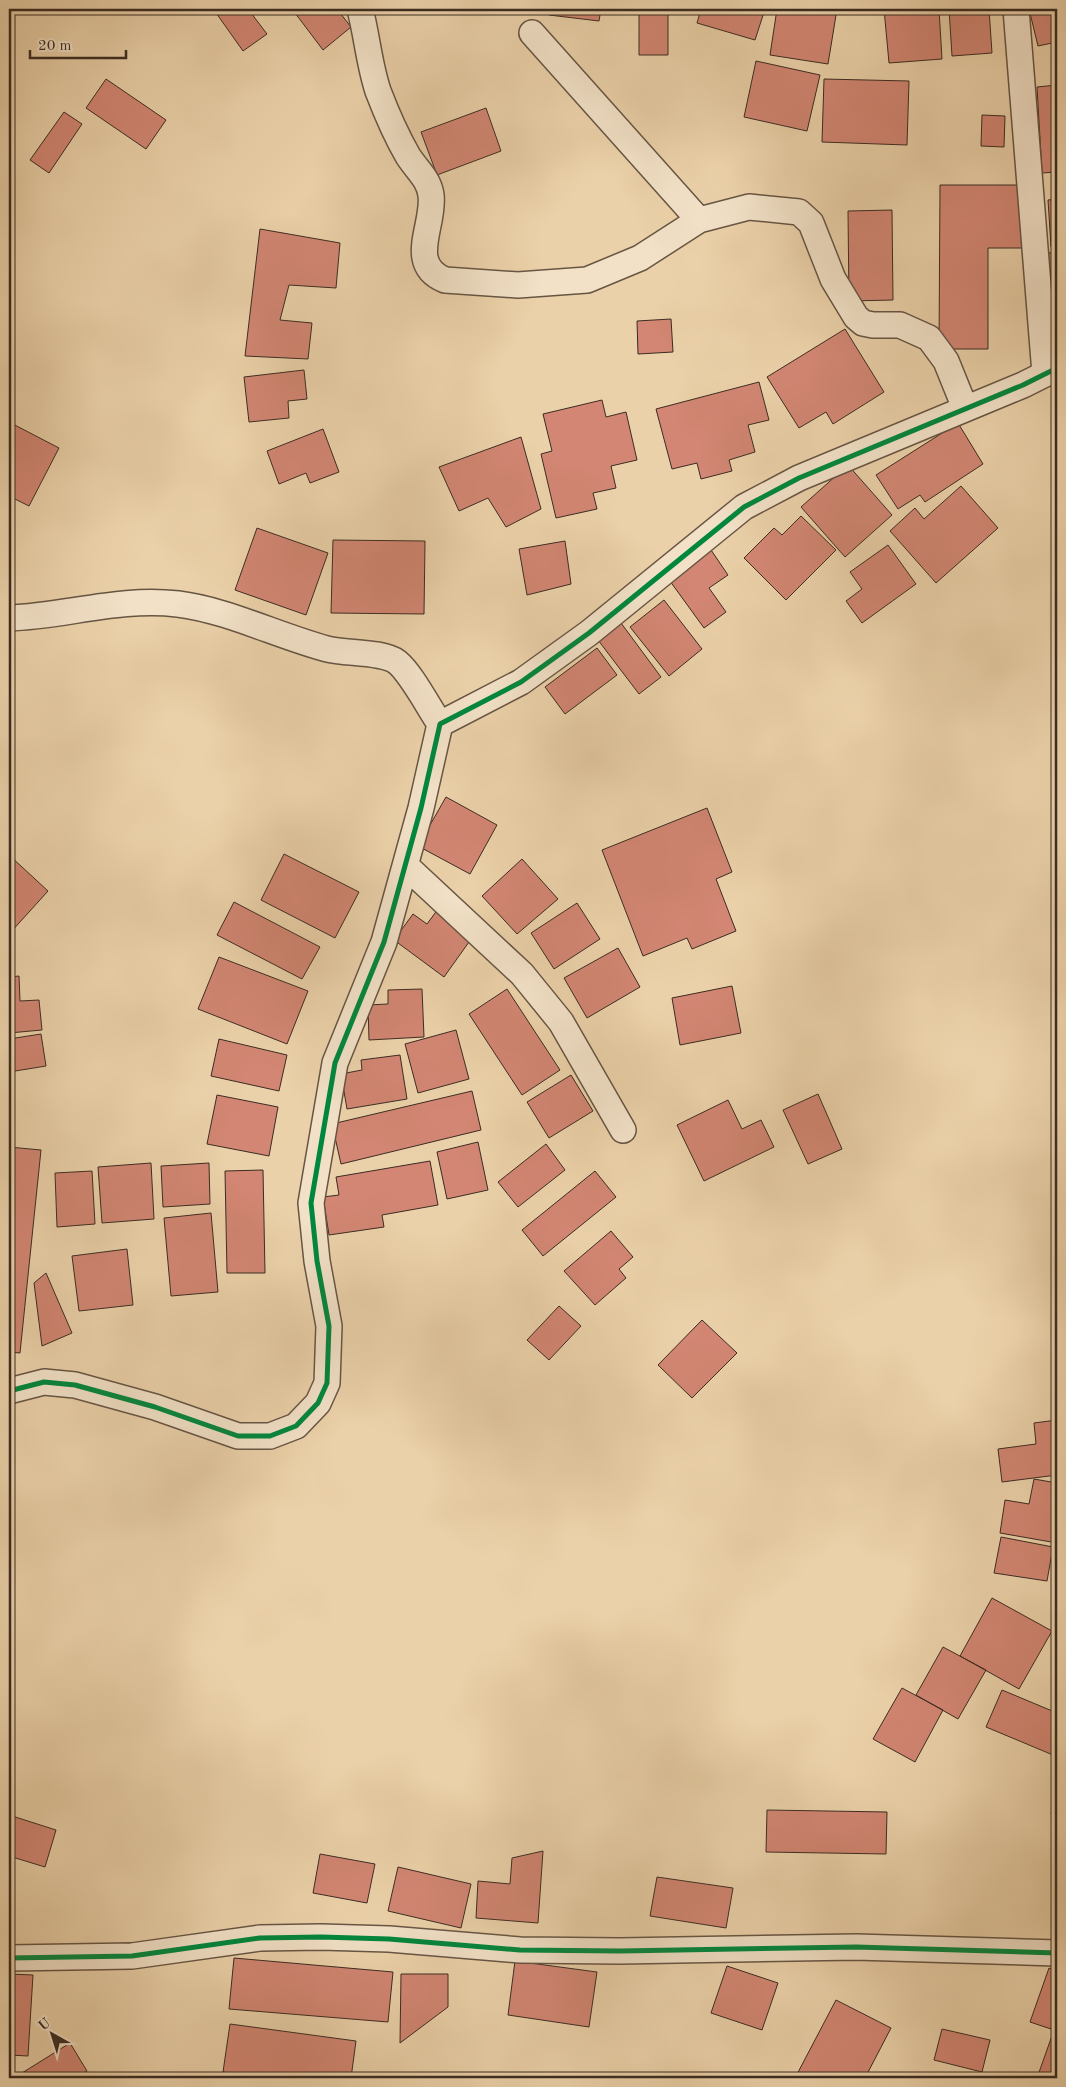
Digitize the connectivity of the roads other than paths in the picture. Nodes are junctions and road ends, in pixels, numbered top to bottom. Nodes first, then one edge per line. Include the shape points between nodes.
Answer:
1 (360, 9) edge
2 (1016, 9) edge
3 (532, 32) dead end
4 (699, 220) junction
5 (1051, 371) edge
6 (965, 408) junction
7 (9, 618) edge
8 (440, 724) junction
9 (406, 866) junction
10 (623, 1130) dead end
11 (9, 1391) edge
12 (1057, 1953) edge
13 (9, 1958) edge

1 - 4 street via 378,91 408,156 428,182 432,215 423,255 431,272 438,277 518,285 587,280 640,258
2 - 5 street
3 - 4 street
4 - 6 street via 749,207 799,212 807,218 833,279 856,318 873,325 900,325 929,338 946,361
5 - 6 street
6 - 8 street via 799,478 744,507 589,633 521,682
7 - 8 street via 114,603 178,604 253,623 332,650 396,661
8 - 9 street
9 - 10 street via 522,974 561,1022
9 - 11 street via 384,942 335,1063 311,1203 329,1326 328,1383 318,1403 296,1426 270,1436 238,1436 156,1407 75,1386 44,1382
12 - 13 street via 856,1947 520,1950 321,1937 260,1938 132,1956

